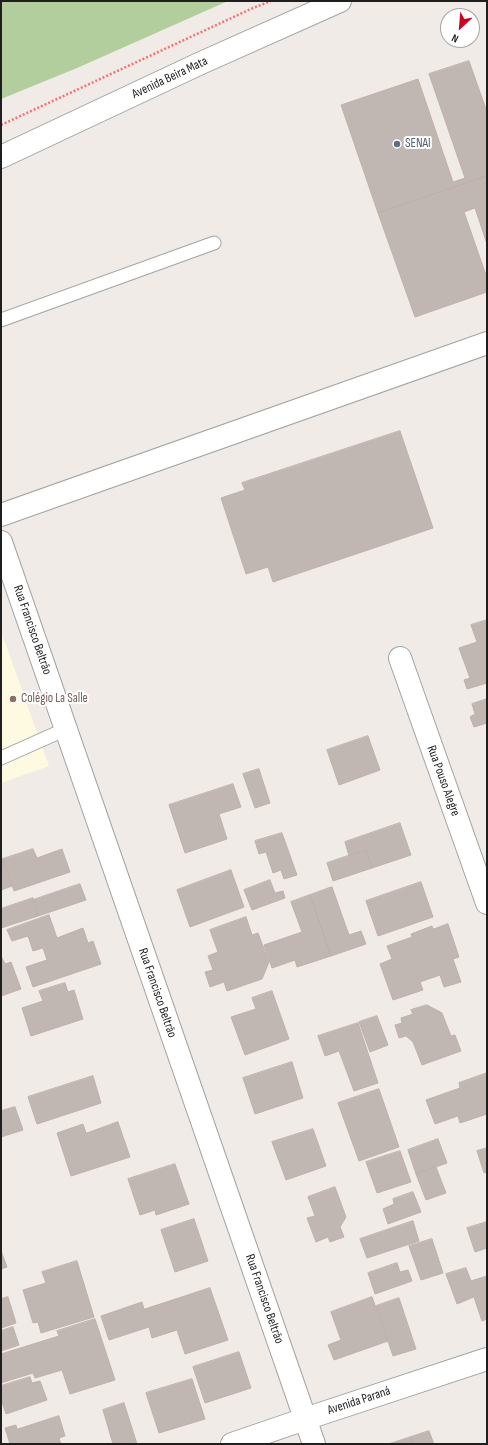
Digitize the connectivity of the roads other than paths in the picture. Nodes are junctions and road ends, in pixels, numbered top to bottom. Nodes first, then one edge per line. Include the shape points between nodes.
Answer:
1 (340, 1) edge
2 (1, 157) edge
3 (214, 243) dead end
4 (1, 320) edge
5 (487, 343) edge
6 (1, 515) edge
7 (1, 542) edge
8 (400, 658) dead end
9 (66, 730) junction
10 (1, 758) edge
11 (487, 903) edge
12 (487, 1359) edge
13 (305, 1418) junction
14 (232, 1444) edge
15 (314, 1444) edge

1 - 2 street, Avenida Beira Mata
3 - 4 lane
5 - 6 street
7 - 9 street, Rua Francisco Beltrão
8 - 11 street, Rua Pouso Alegre
9 - 10 lane
9 - 13 street, Rua Francisco Beltrão
12 - 13 street, Avenida Paraná
13 - 14 street, Avenida Paraná
13 - 15 street, Rua Francisco Beltrão

